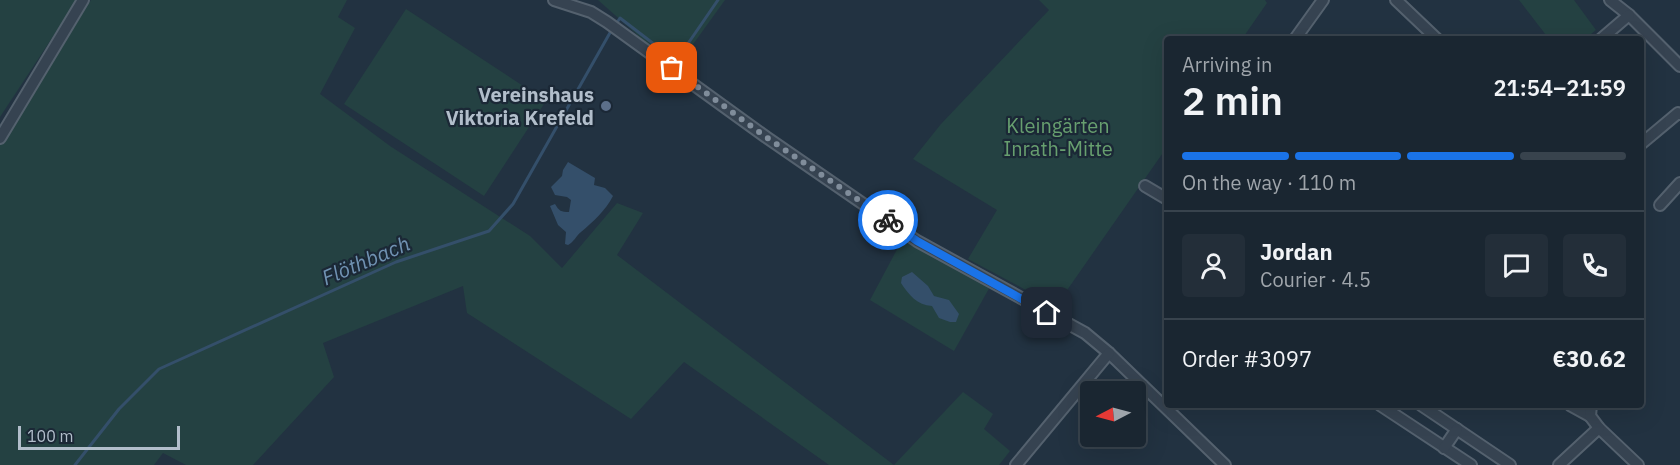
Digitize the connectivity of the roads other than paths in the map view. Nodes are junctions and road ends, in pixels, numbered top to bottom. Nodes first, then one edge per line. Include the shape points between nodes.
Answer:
1 (83, 0) edge
2 (554, 0) edge
3 (1323, 0) edge
4 (1396, 0) edge
5 (1610, 0) edge
6 (1629, 15) junction
7 (1297, 36) edge
8 (1434, 36) edge
9 (1604, 36) edge
10 (1680, 66) edge
11 (1680, 114) edge
12 (0, 138) edge
13 (1644, 141) edge
14 (1680, 183) edge
15 (1145, 186) dead end
16 (1164, 197) edge
17 (1660, 205) dead end
18 (1109, 353) junction
19 (1164, 403) edge
20 (1169, 408) edge
21 (1384, 408) edge
22 (1426, 408) edge
23 (1590, 410) edge
24 (1599, 428) junction
25 (1457, 429) junction
26 (1444, 448) junction
27 (1016, 465) edge
28 (1226, 465) edge
29 (1471, 465) edge
30 (1510, 465) edge
31 (1559, 465) edge
32 (1638, 465) edge

1 - 12 street
2 - 18 street via 607,21 917,241 1085,333
3 - 7 street
4 - 8 street
5 - 6 street
6 - 9 street
6 - 10 street
11 - 13 street
14 - 17 street
15 - 16 street
18 - 19 street
18 - 27 street
20 - 28 street
21 - 26 street
22 - 25 street
23 - 24 street
24 - 31 street
24 - 32 street
25 - 26 street
25 - 30 street
26 - 29 street

